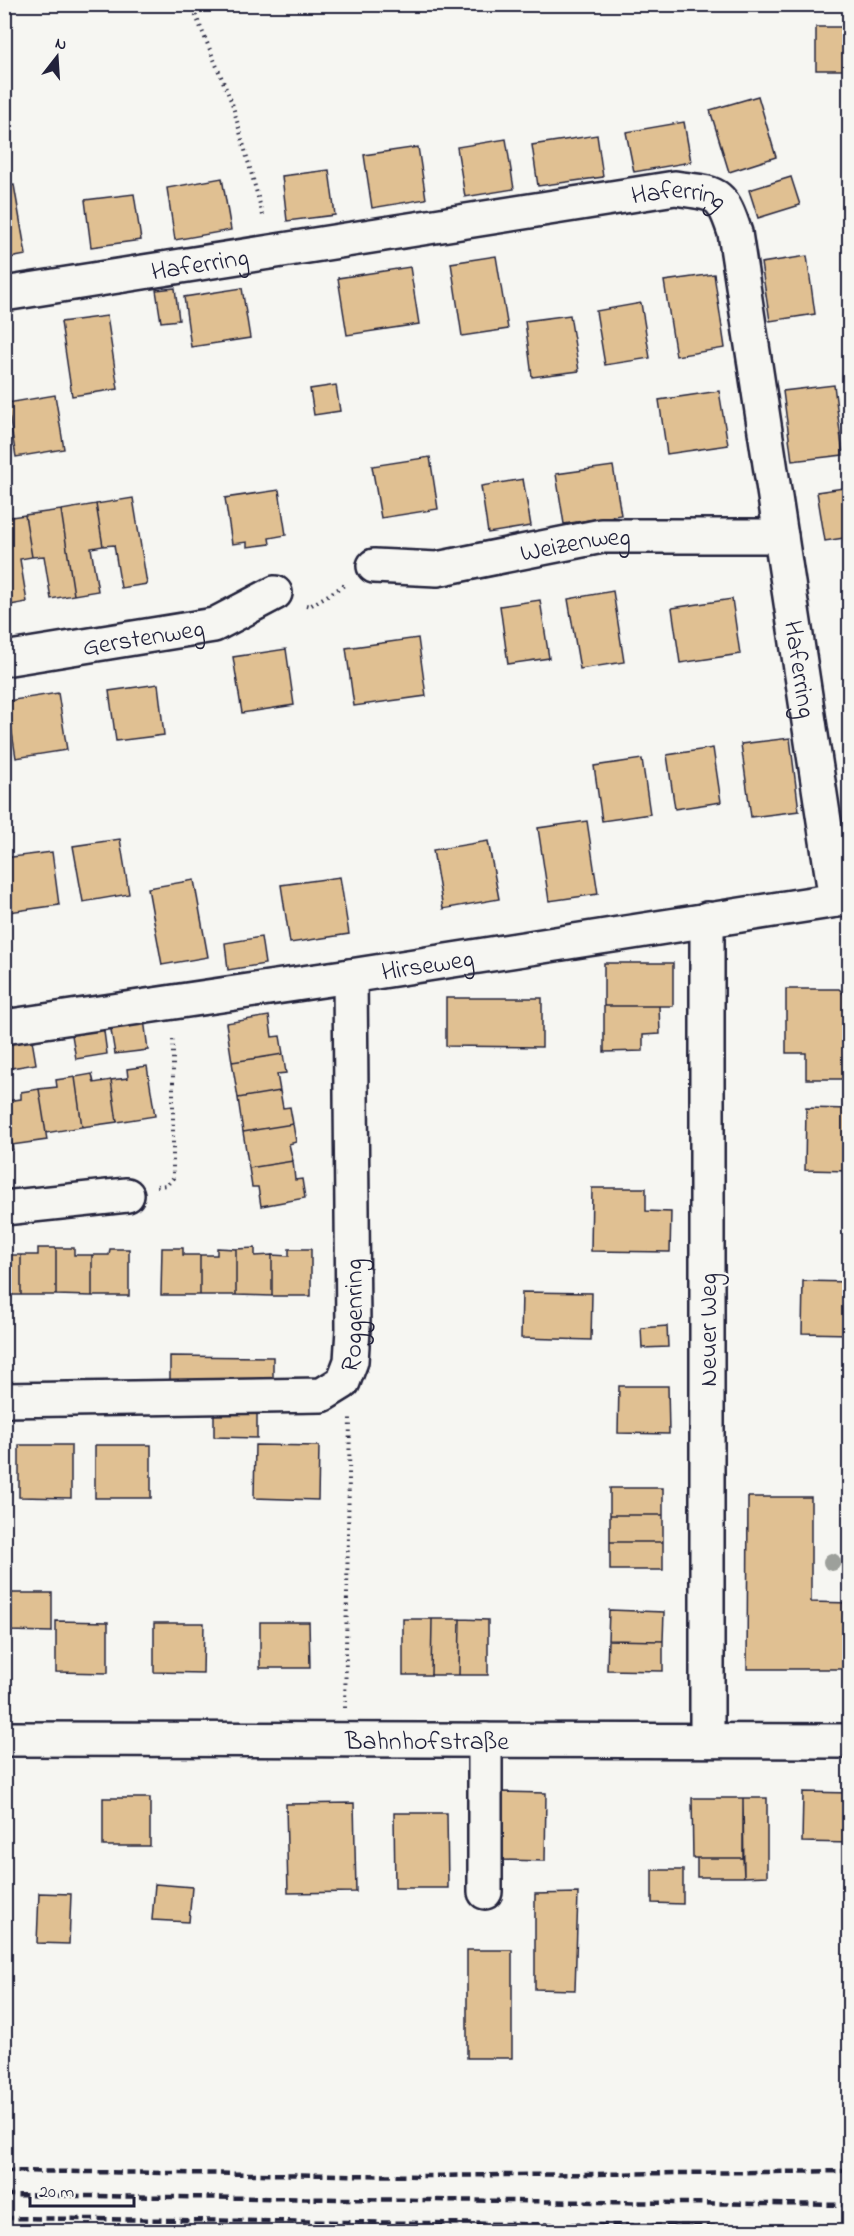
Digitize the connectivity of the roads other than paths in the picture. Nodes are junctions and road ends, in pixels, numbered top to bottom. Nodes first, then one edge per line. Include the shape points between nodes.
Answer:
1 (4, 294) edge
2 (781, 536) junction
3 (374, 566) road end
4 (275, 592) road end
5 (4, 659) edge
6 (843, 899) edge
7 (707, 919) junction
8 (350, 976) junction
9 (4, 1027) edge
10 (127, 1195) road end
11 (4, 1208) edge
12 (4, 1400) edge
13 (4, 1739) edge
14 (485, 1740) junction
15 (707, 1740) junction
16 (849, 1741) edge
17 (484, 1892) dead end

1 - 2 street, Haferring via 675,188 712,193 727,207 735,233
2 - 3 street, Weizenweg via 602,536 437,569
2 - 6 street, Haferring
4 - 5 street, Gerstenweg via 214,626
6 - 7 street, Hirseweg
7 - 8 street, Hirseweg
7 - 15 street, Neuer Weg
8 - 9 street, Hirseweg
8 - 12 street, Roggenring via 352,1329 351,1361 343,1382 322,1395
10 - 11 street
13 - 14 street, Bahnhofstraße
14 - 15 street, Bahnhofstraße
14 - 17 street
15 - 16 street, Bahnhofstraße

